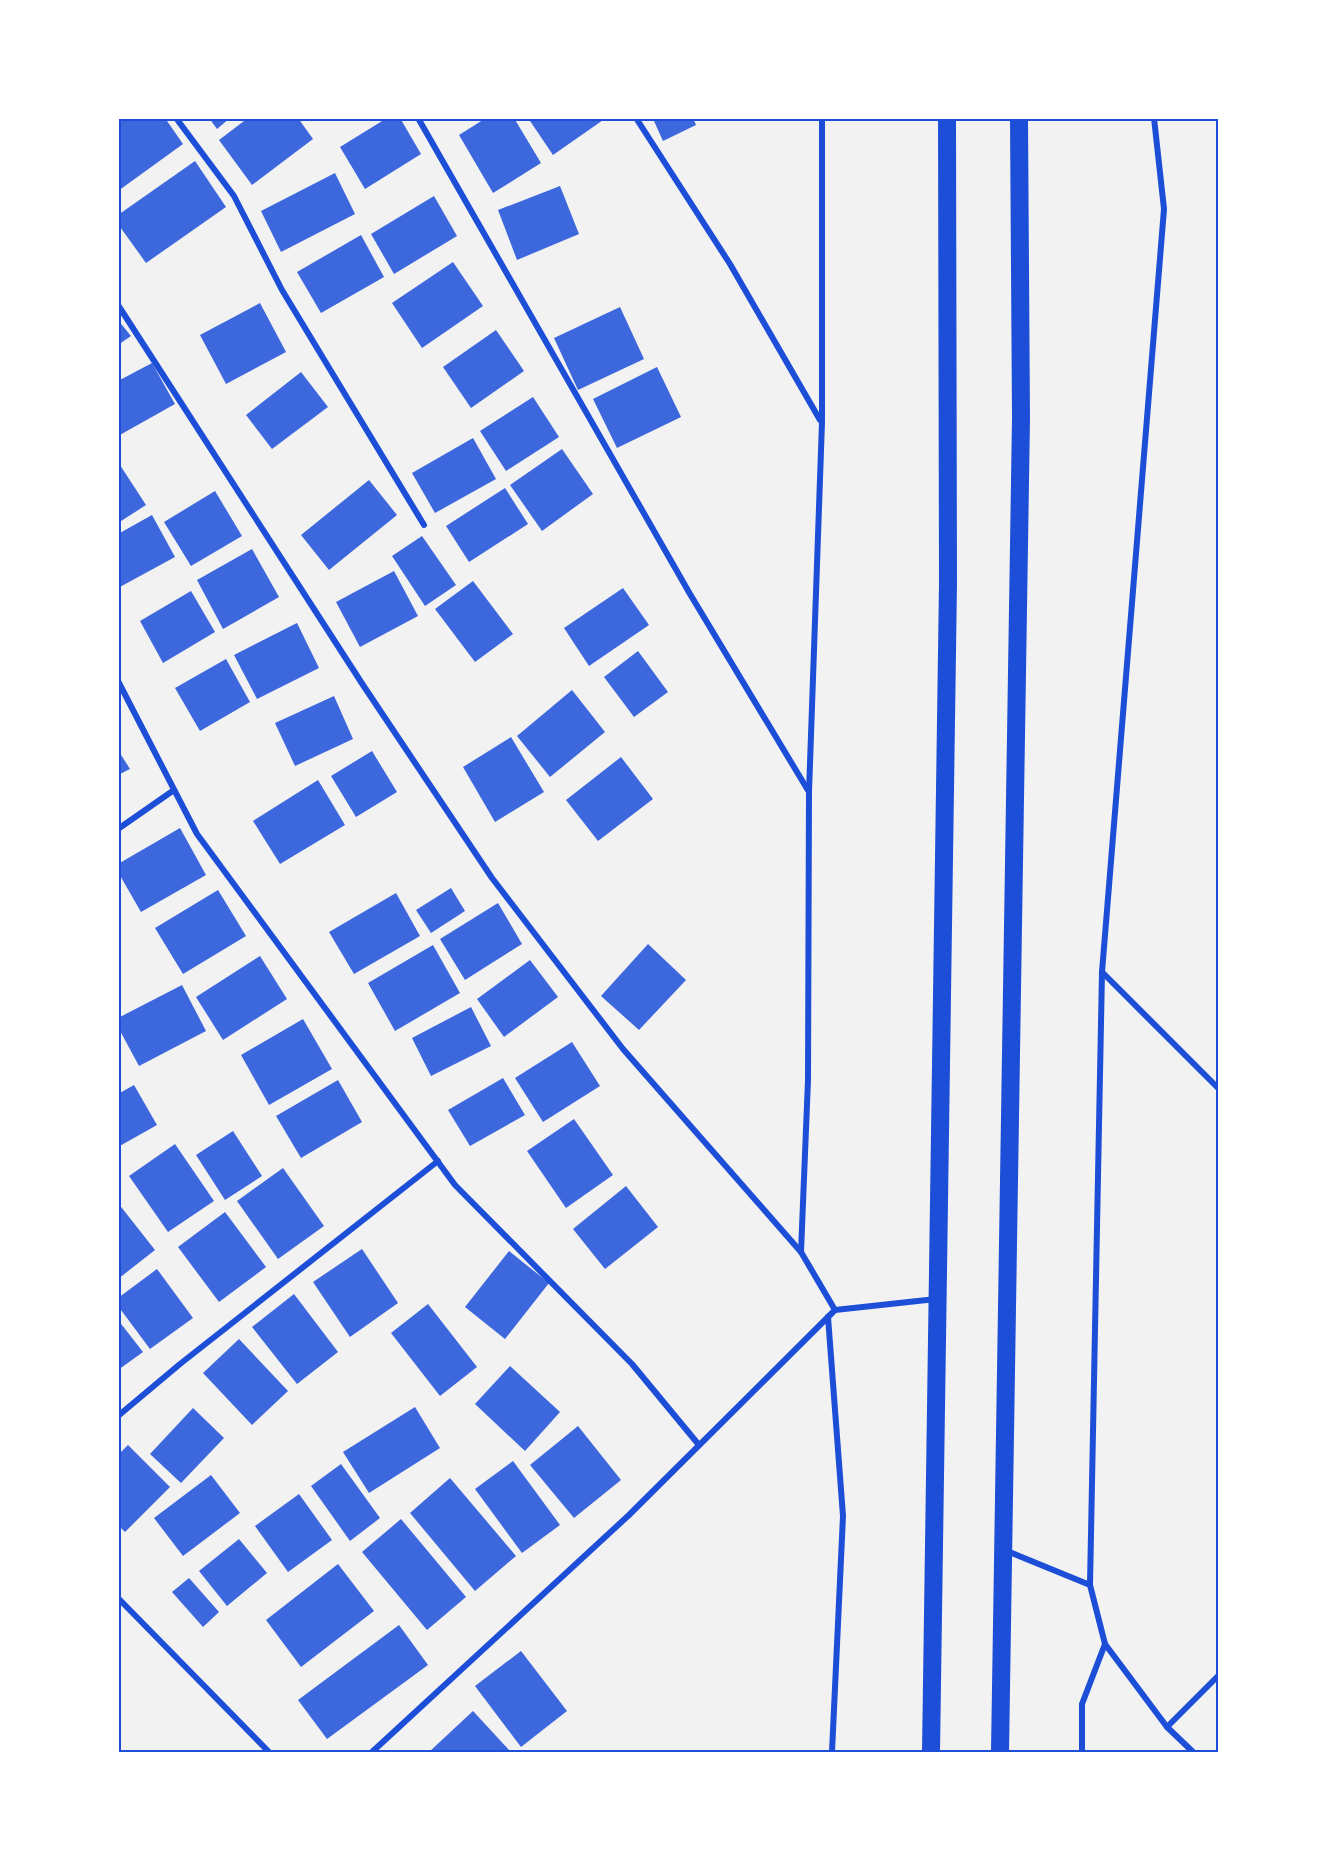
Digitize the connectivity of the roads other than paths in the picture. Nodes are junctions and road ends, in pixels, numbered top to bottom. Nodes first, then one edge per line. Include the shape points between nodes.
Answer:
1 (176, 118) edge
2 (418, 118) edge
3 (636, 118) edge
4 (822, 118) edge
5 (947, 118) edge
6 (1018, 118) edge
7 (1154, 118) edge
8 (118, 304) edge
9 (822, 422) junction
10 (424, 525) dead end
11 (118, 681) edge
12 (174, 790) junction
13 (809, 792) junction
14 (118, 829) edge
15 (1102, 972) junction
16 (1218, 1088) edge
17 (438, 1161) junction
18 (801, 1252) junction
19 (936, 1299) junction
20 (836, 1310) junction
21 (828, 1317) junction
22 (118, 1416) edge
23 (699, 1445) junction
24 (1004, 1550) junction
25 (1090, 1585) junction
26 (118, 1598) edge
27 (1105, 1644) junction
28 (1218, 1676) edge
29 (1167, 1727) junction
30 (268, 1752) edge
31 (372, 1752) edge
32 (832, 1752) edge
33 (932, 1752) edge
34 (1000, 1752) edge
35 (1082, 1752) edge
36 (1193, 1752) edge

1 - 10 street via 234,196 282,290
2 - 13 street via 690,594
3 - 9 street via 730,264
4 - 9 street
5 - 19 highway via 948,583
6 - 24 highway via 1021,418
7 - 15 street via 1164,209
8 - 18 street via 350,666 492,878 622,1049
9 - 13 street
11 - 12 street
12 - 14 street
12 - 17 street via 197,834
13 - 18 street via 808,1080
15 - 16 street
15 - 25 street
17 - 22 street
17 - 23 street via 455,1185 632,1364
18 - 20 street
19 - 20 street
19 - 33 highway
20 - 21 street
21 - 23 street
21 - 32 street via 843,1516
23 - 31 street via 629,1515
24 - 25 street
24 - 34 highway
25 - 27 street
26 - 30 street
27 - 29 street
27 - 35 street via 1082,1704
28 - 29 street
29 - 36 street

